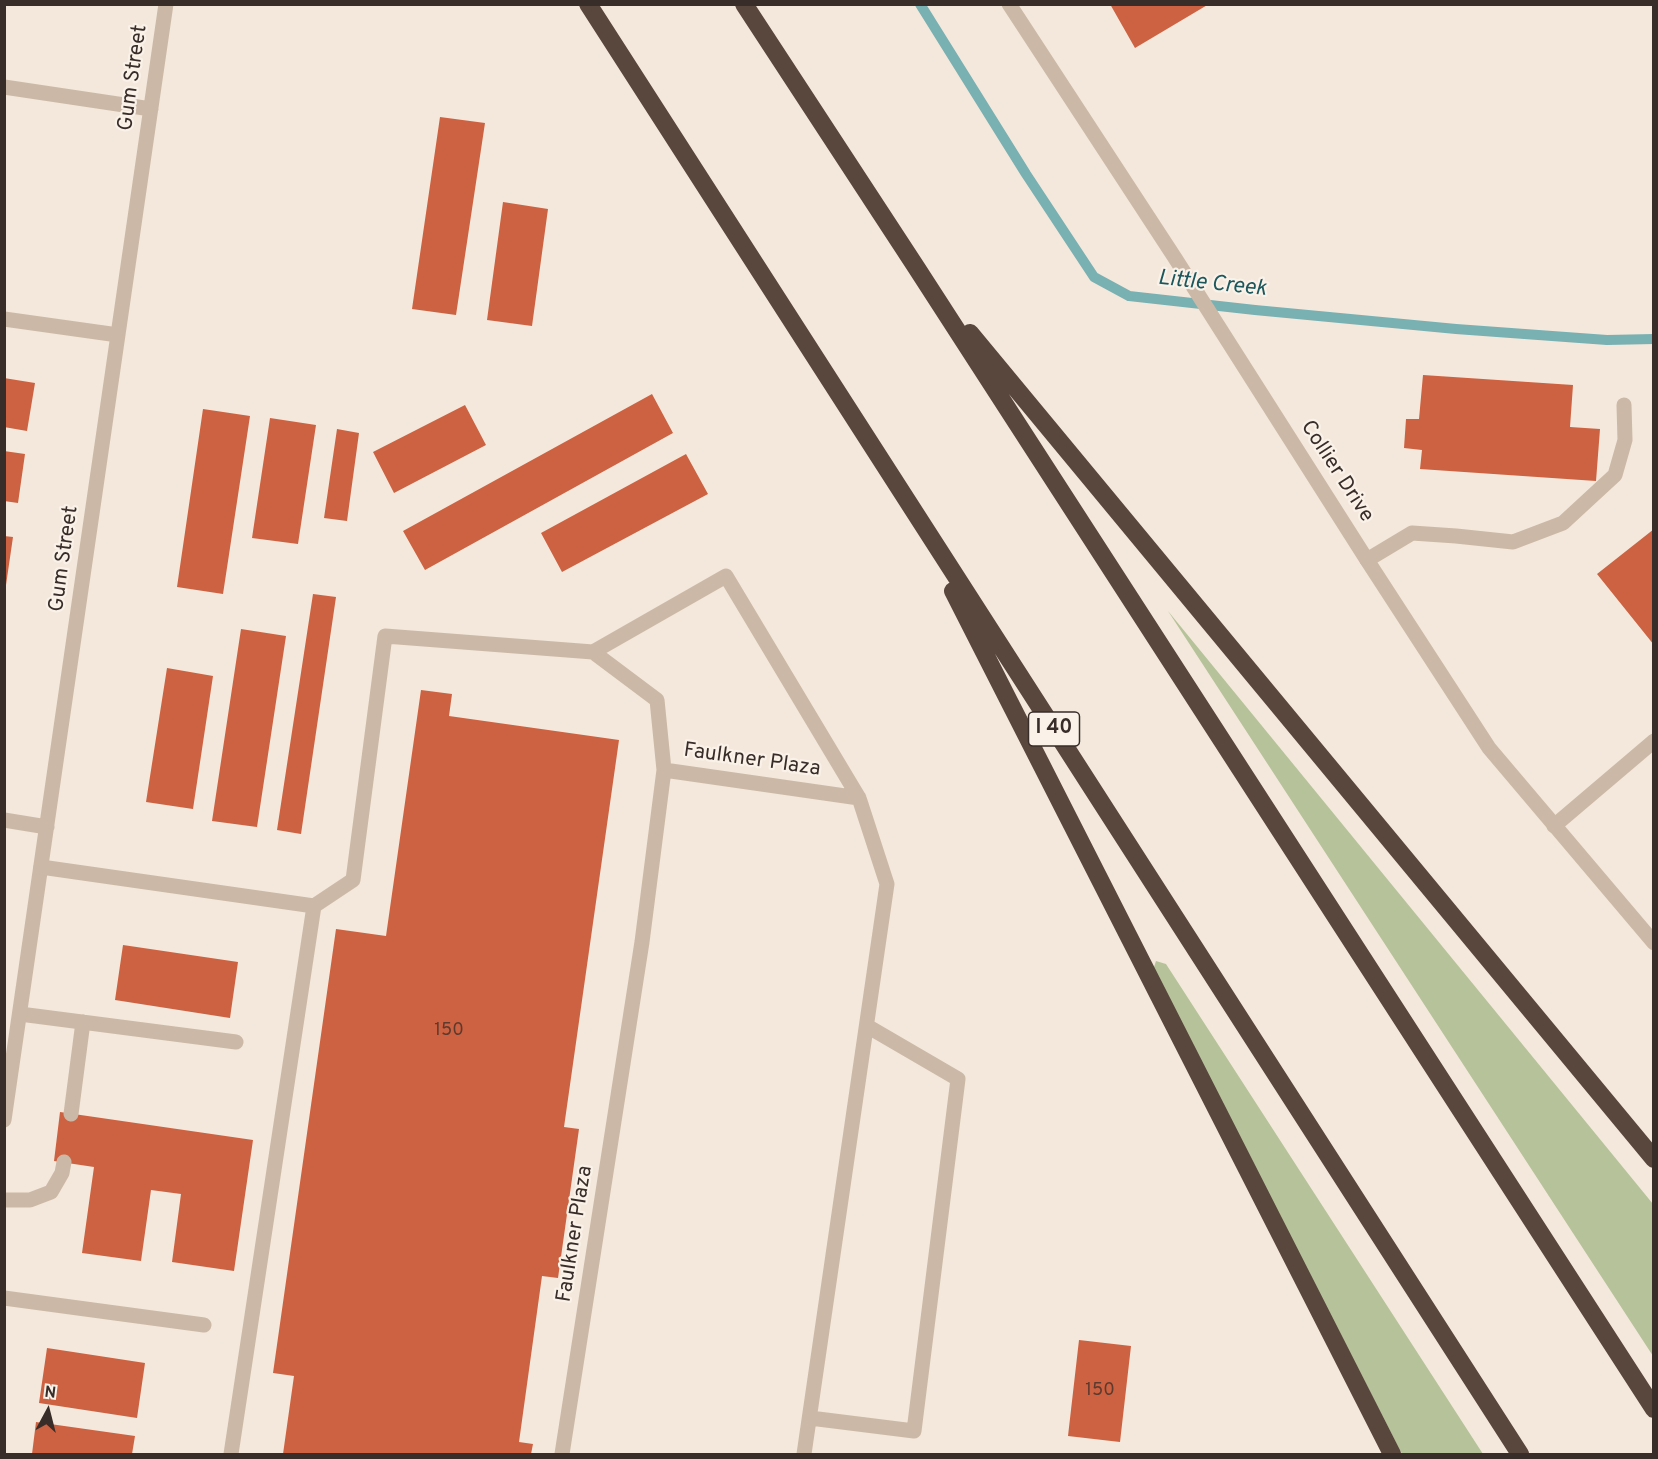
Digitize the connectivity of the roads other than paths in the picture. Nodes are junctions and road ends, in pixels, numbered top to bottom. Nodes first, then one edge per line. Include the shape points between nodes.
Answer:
1 (166, 4) edge
2 (588, 4) edge
3 (744, 4) edge
4 (1009, 4) edge
5 (4, 87) edge
6 (151, 109) junction
7 (916, 267) junction
8 (4, 319) edge
9 (118, 335) junction
10 (1624, 405) dead end
11 (909, 504) junction
12 (1367, 560) junction
13 (593, 652) junction
14 (1652, 746) edge
15 (664, 770) junction
16 (859, 798) junction
17 (4, 820) edge
18 (1554, 826) junction
19 (47, 827) junction
20 (41, 867) junction
21 (314, 906) junction
22 (1653, 943) edge
23 (20, 1014) junction
24 (83, 1022) junction
25 (867, 1026) junction
26 (236, 1042) dead end
27 (70, 1114) dead end
28 (4, 1120) edge
29 (1653, 1159) edge
30 (64, 1162) dead end
31 (4, 1200) edge
32 (4, 1298) edge
33 (204, 1325) dead end
34 (1653, 1409) edge
35 (810, 1418) junction
36 (231, 1455) edge
37 (562, 1455) edge
38 (804, 1455) edge
39 (1392, 1455) edge
40 (1520, 1455) edge

1 - 6 street, Gum Street
2 - 11 highway, I 40
3 - 7 highway
4 - 12 street, Collier Drive
5 - 6 street
6 - 9 street, Gum Street
7 - 29 highway
7 - 34 highway
8 - 9 street
9 - 19 street, Gum Street
10 - 12 street via 1625,440 1615,475 1563,523 1513,542 1412,533
11 - 39 highway
11 - 40 highway, I 40
12 - 18 street, Collier Drive via 1489,748
13 - 15 street via 657,700
13 - 16 street via 726,576
13 - 21 street via 385,636 353,880
14 - 18 street
15 - 16 street, Faulkner Plaza
15 - 37 street, Faulkner Plaza via 637,973
16 - 25 street via 887,884
17 - 19 street
18 - 22 street, Collier Drive
19 - 20 street, Gum Street
20 - 21 street
20 - 23 street, Gum Street
21 - 36 street
23 - 24 street
23 - 28 street, Gum Street
24 - 26 street
24 - 27 street
25 - 35 street
25 - 35 street via 958,1079 914,1431
30 - 31 street via 51,1192 30,1200
32 - 33 street
35 - 38 street

